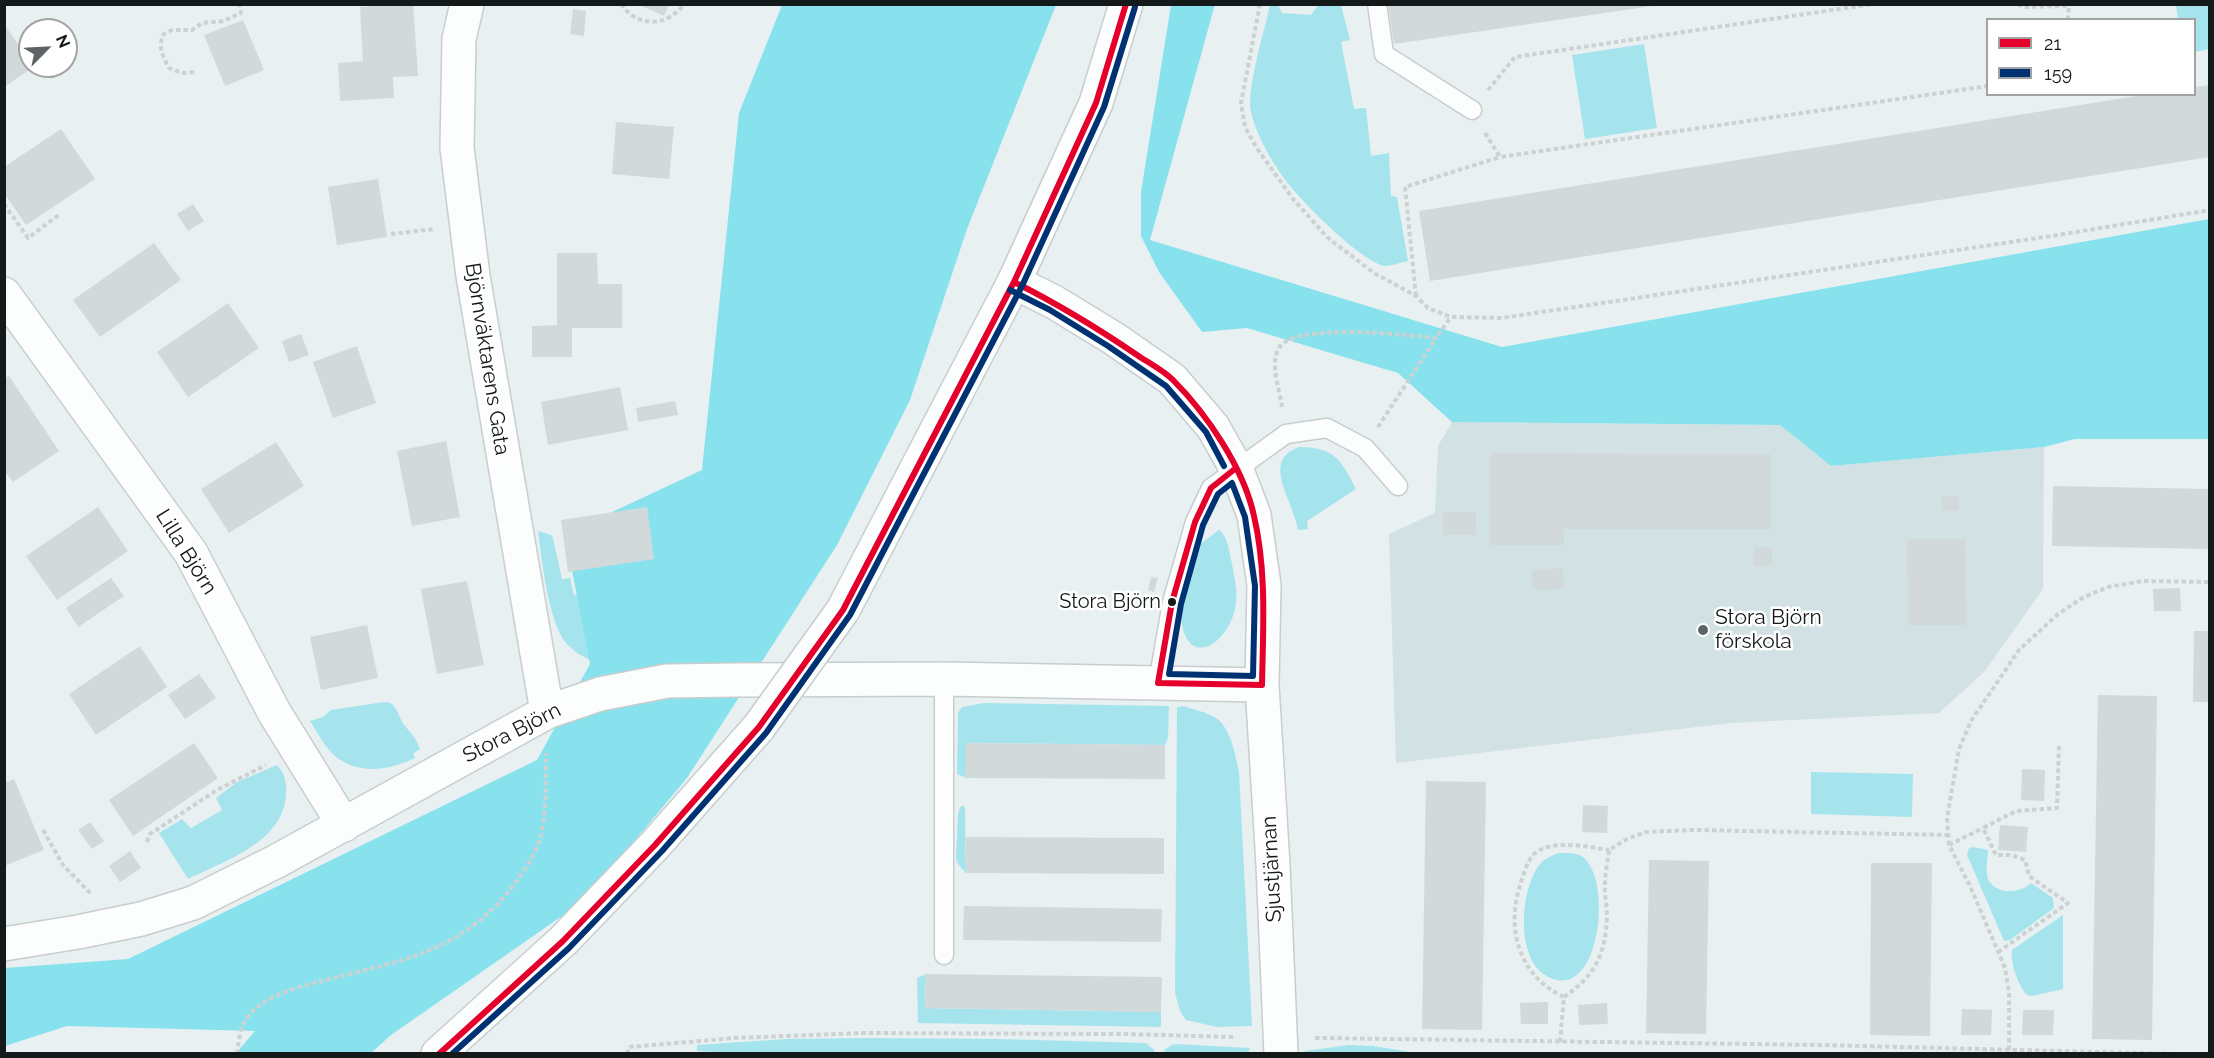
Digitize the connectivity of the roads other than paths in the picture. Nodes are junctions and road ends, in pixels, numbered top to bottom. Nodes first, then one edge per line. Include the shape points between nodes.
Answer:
1 (467, 4) edge
2 (1126, 4) edge
3 (1377, 4) edge
4 (1472, 110) road end
5 (1014, 282) junction
6 (4, 294) edge
7 (1236, 468) junction
8 (1398, 486) dead end
9 (944, 679) junction
10 (1158, 683) junction
11 (1262, 685) junction
12 (547, 712) junction
13 (344, 825) junction
14 (4, 944) edge
15 (944, 955) dead end
16 (438, 1053) edge
17 (1281, 1053) edge

1 - 12 street, Björnväktarens Gata via 459,39 457,147 472,276
2 - 5 street via 1096,103
3 - 4 lane via 1384,54
5 - 7 street via 1113,338 1172,379 1213,427
5 - 16 street, bridge via 843,610 759,727 563,941
6 - 13 street, Lilla Björn via 191,553 274,712
7 - 8 lane via 1286,434 1327,428 1365,448
7 - 10 lane via 1210,488 1195,522 1172,602
7 - 11 street via 1254,515 1264,585
9 - 10 street, Stora Björn
9 - 12 street, Stora Björn via 668,681 600,694
9 - 15 lane
10 - 11 street, Stora Björn
11 - 17 street, Sjustjärnan
12 - 13 street, Stora Björn
13 - 14 street, Stora Björn via 193,903 141,919

